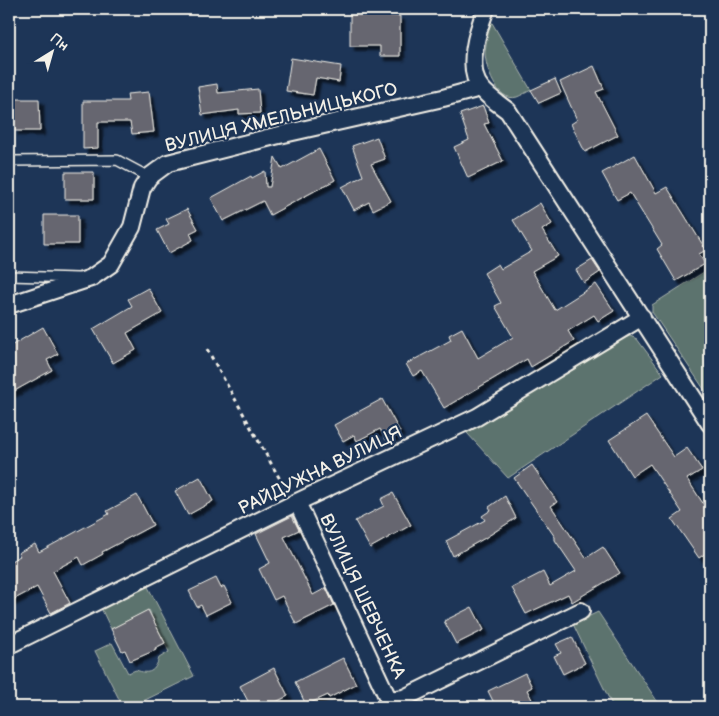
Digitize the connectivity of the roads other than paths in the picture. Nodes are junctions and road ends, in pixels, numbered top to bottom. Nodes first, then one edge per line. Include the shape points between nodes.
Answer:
1 (486, 9) edge
2 (480, 88) junction
3 (9, 161) edge
4 (149, 177) junction
5 (9, 276) edge
6 (91, 278) junction
7 (9, 305) edge
8 (642, 317) junction
9 (710, 424) edge
10 (295, 503) junction
11 (581, 611) dead end
12 (9, 644) edge
13 (391, 704) edge

1 - 2 street via 478,29 473,70
2 - 4 street, ВУЛИЦЯ ХМЕЛЬНИЦЬКОГО via 168,164
2 - 8 street via 508,111
3 - 4 lane via 117,160
4 - 6 street via 142,188 132,227 111,264
5 - 6 lane
6 - 7 street
8 - 9 street
8 - 10 street, РАЙДУЖНА ВУЛИЦЯ via 477,416
10 - 12 street, РАЙДУЖНА ВУЛИЦЯ
10 - 13 street, ВУЛИЦЯ ШЕВЧЕНКА
11 - 13 street

